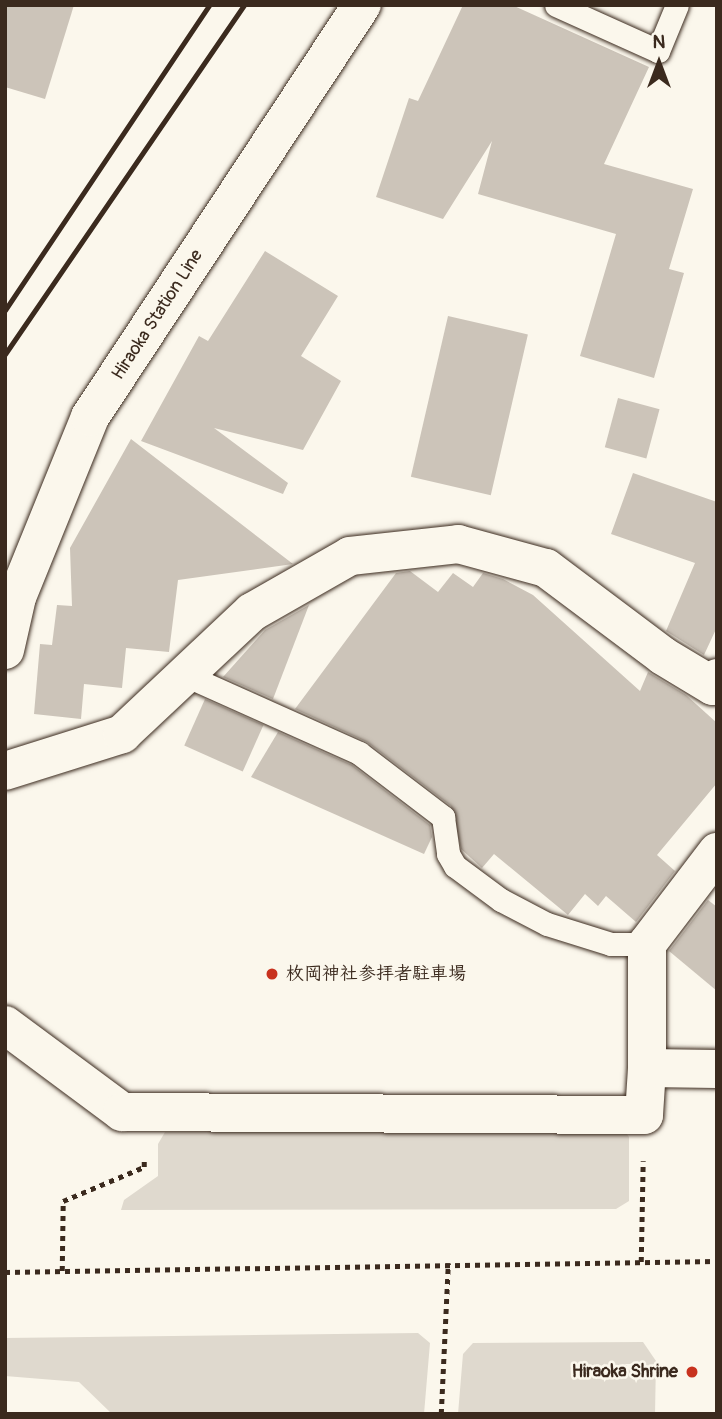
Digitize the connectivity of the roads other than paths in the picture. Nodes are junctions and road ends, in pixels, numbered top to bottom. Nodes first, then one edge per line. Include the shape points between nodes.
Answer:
1 (362, 5) edge
2 (556, 5) edge
3 (677, 5) edge
4 (5, 650) edge
5 (184, 676) junction
6 (715, 684) edge
7 (5, 771) edge
8 (717, 852) edge
9 (647, 944) junction
10 (5, 1025) edge
11 (647, 1068) junction
12 (717, 1069) edge

1 - 4 street, Hiraoka Station Line via 90,417 17,597
2 - 3 lane via 658,51
5 - 6 street via 252,612 350,556 458,544 546,568 663,656
5 - 7 street via 122,734
5 - 9 lane via 359,753 443,817 448,854 455,866 501,900 547,924 611,944
8 - 9 street
9 - 11 street
10 - 11 street via 122,1112 644,1115
11 - 12 street

